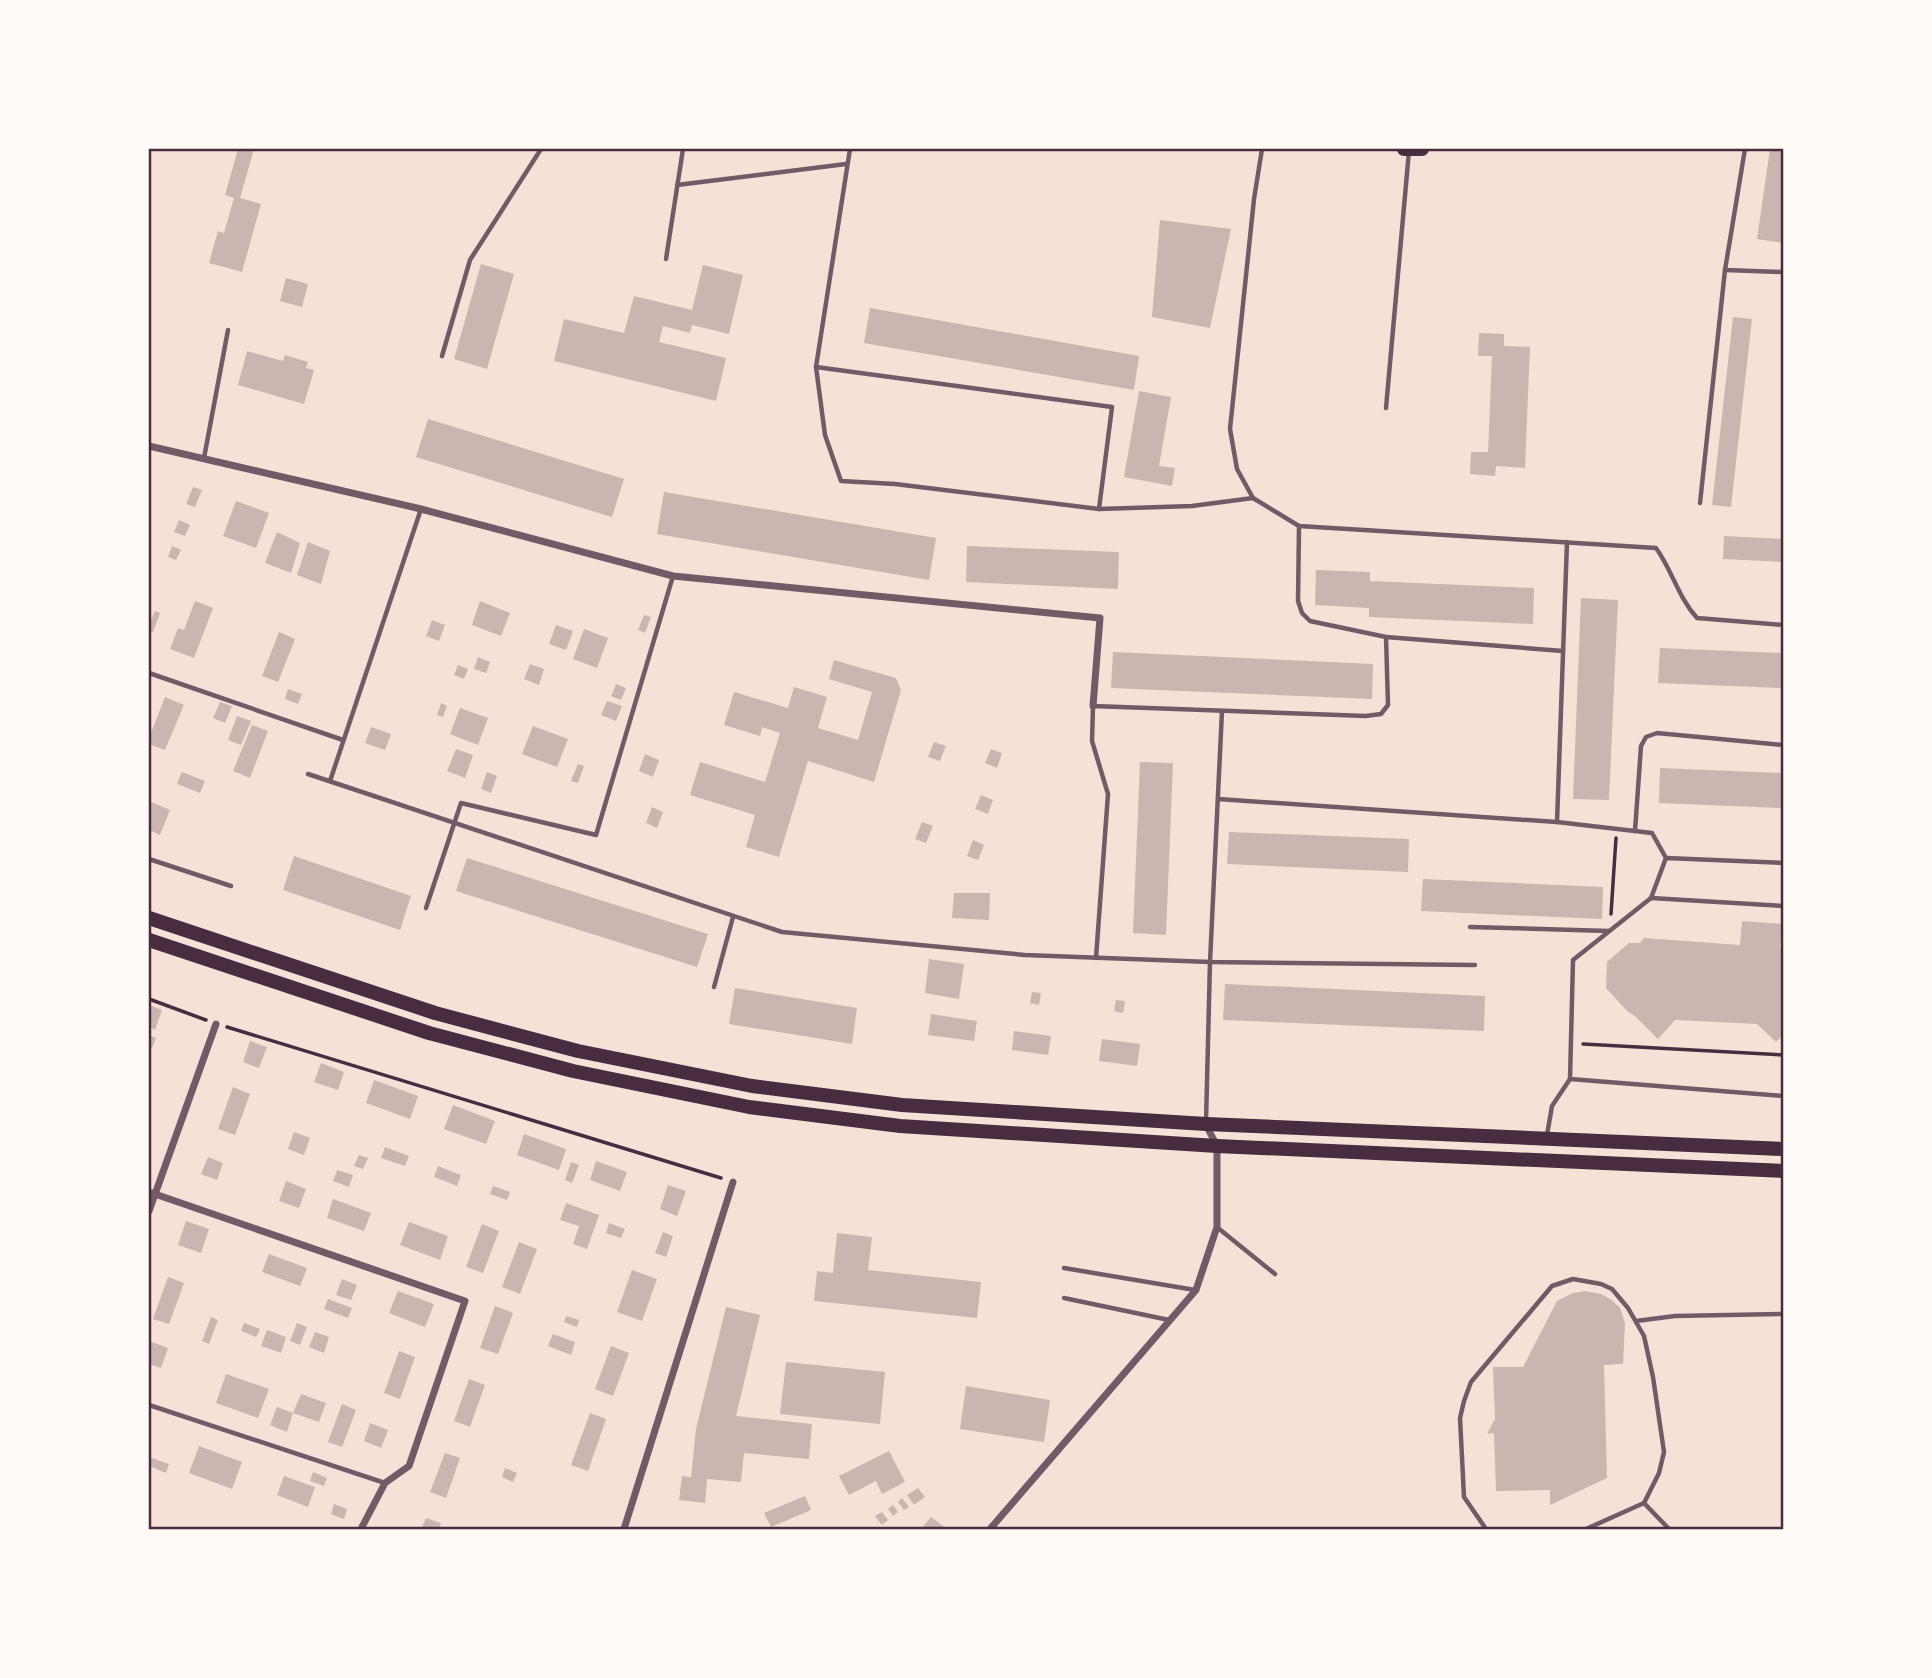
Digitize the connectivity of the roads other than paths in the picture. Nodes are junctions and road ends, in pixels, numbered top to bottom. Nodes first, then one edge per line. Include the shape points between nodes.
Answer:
1 (541, 149) edge
2 (683, 149) edge
3 (850, 149) edge
4 (1262, 149) edge
5 (1404, 149) edge
6 (1422, 149) edge
7 (1745, 149) edge
8 (1409, 150) edge
9 (846, 164) junction
10 (677, 185) junction
11 (666, 259) dead end
12 (1725, 270) junction
13 (1783, 272) edge
14 (228, 330) dead end
15 (442, 356) dead end
16 (816, 367) junction
17 (1387, 408) dead end
18 (149, 446) edge
19 (204, 459) junction
20 (1253, 498) junction
21 (1700, 503) dead end
22 (421, 509) junction
23 (1099, 509) junction
24 (1299, 526) junction
25 (1567, 542) junction
26 (673, 576) junction
27 (1783, 625) edge
28 (1386, 637) junction
29 (1563, 651) junction
30 (149, 673) edge
31 (1093, 706) junction
32 (1222, 711) junction
33 (343, 740) junction
34 (1783, 745) edge
35 (308, 774) dead end
36 (330, 781) junction
37 (1217, 799) junction
38 (1557, 822) junction
39 (455, 823) junction
40 (1635, 831) junction
41 (1666, 858) junction
42 (149, 859) edge
43 (1783, 863) edge
44 (230, 886) dead end
45 (1651, 898) junction
46 (1783, 906) edge
47 (426, 908) dead end
48 (733, 917) junction
49 (149, 918) edge
50 (1470, 927) dead end
51 (1610, 931) junction
52 (149, 940) edge
53 (1096, 958) junction
54 (1210, 962) junction
55 (1475, 965) dead end
56 (714, 986) dead end
57 (216, 1024) road end
58 (1570, 1079) junction
59 (1783, 1096) edge
60 (1206, 1124) junction
61 (1547, 1137) junction
62 (1217, 1146) junction
63 (1783, 1149) edge
64 (1783, 1171) edge
65 (733, 1182) road end
66 (152, 1193) edge
67 (149, 1211) edge
68 (1217, 1227) junction
69 (1064, 1268) dead end
70 (1275, 1273) dead end
71 (1196, 1290) junction
72 (1064, 1298) dead end
73 (1783, 1314) edge
74 (1170, 1321) junction
75 (1636, 1321) junction
76 (149, 1405) edge
77 (385, 1483) junction
78 (1644, 1503) junction
79 (362, 1527) dead end
80 (624, 1529) edge
81 (990, 1529) edge
82 (1486, 1529) edge
83 (1586, 1529) edge
84 (1669, 1529) edge

1 - 15 lane via 470,260
2 - 10 lane
3 - 9 lane
4 - 20 lane via 1230,429 1237,469
5 - 8 main road
6 - 8 main road
7 - 12 lane
8 - 17 lane
9 - 10 lane
9 - 16 lane
10 - 11 lane
12 - 13 lane
12 - 21 lane
14 - 19 lane
16 - 23 lane via 825,435 841,481
16 - 23 lane via 1112,407
18 - 19 street
19 - 22 street
20 - 23 lane via 1192,506
20 - 24 lane
22 - 26 street
22 - 33 lane
24 - 25 lane
24 - 28 lane via 1298,601 1302,613 1310,621
25 - 27 lane via 1656,548 1697,618
25 - 29 lane
26 - 31 street via 1100,618
26 - 39 lane via 596,835 461,803
28 - 29 lane
28 - 32 lane via 1388,705 1381,714
29 - 38 lane
30 - 33 lane
31 - 32 lane
31 - 53 lane via 1092,741 1108,794
32 - 37 lane
33 - 36 lane
34 - 40 lane via 1657,733 1646,737 1641,746
35 - 36 lane
36 - 39 lane
37 - 38 lane
37 - 54 lane
38 - 40 lane
39 - 47 lane
39 - 48 lane
40 - 41 lane via 1652,833
41 - 43 lane
41 - 45 lane
42 - 44 lane
45 - 46 lane
45 - 51 lane
48 - 53 lane via 782,932
48 - 56 lane
49 - 60 main road via 435,1013 578,1051 752,1086 902,1105
50 - 51 lane
51 - 58 lane via 1573,960
52 - 62 main road via 429,1033 573,1071 749,1107 900,1126
53 - 54 lane
54 - 55 lane
54 - 60 lane
57 - 66 street
58 - 59 lane
58 - 61 lane via 1552,1106
60 - 61 main road
60 - 62 street
61 - 63 main road
62 - 64 main road
62 - 68 street
65 - 80 street
66 - 67 street
66 - 77 street via 465,1301 409,1466
68 - 70 lane
68 - 71 street
69 - 71 lane
71 - 74 street
72 - 74 lane
73 - 75 lane
74 - 81 street
75 - 78 lane via 1653,1377 1664,1452
75 - 82 lane via 1612,1289 1573,1279 1561,1282 1552,1286 1471,1382 1460,1418 1464,1497
76 - 77 lane
77 - 79 street
78 - 83 lane
78 - 84 lane

